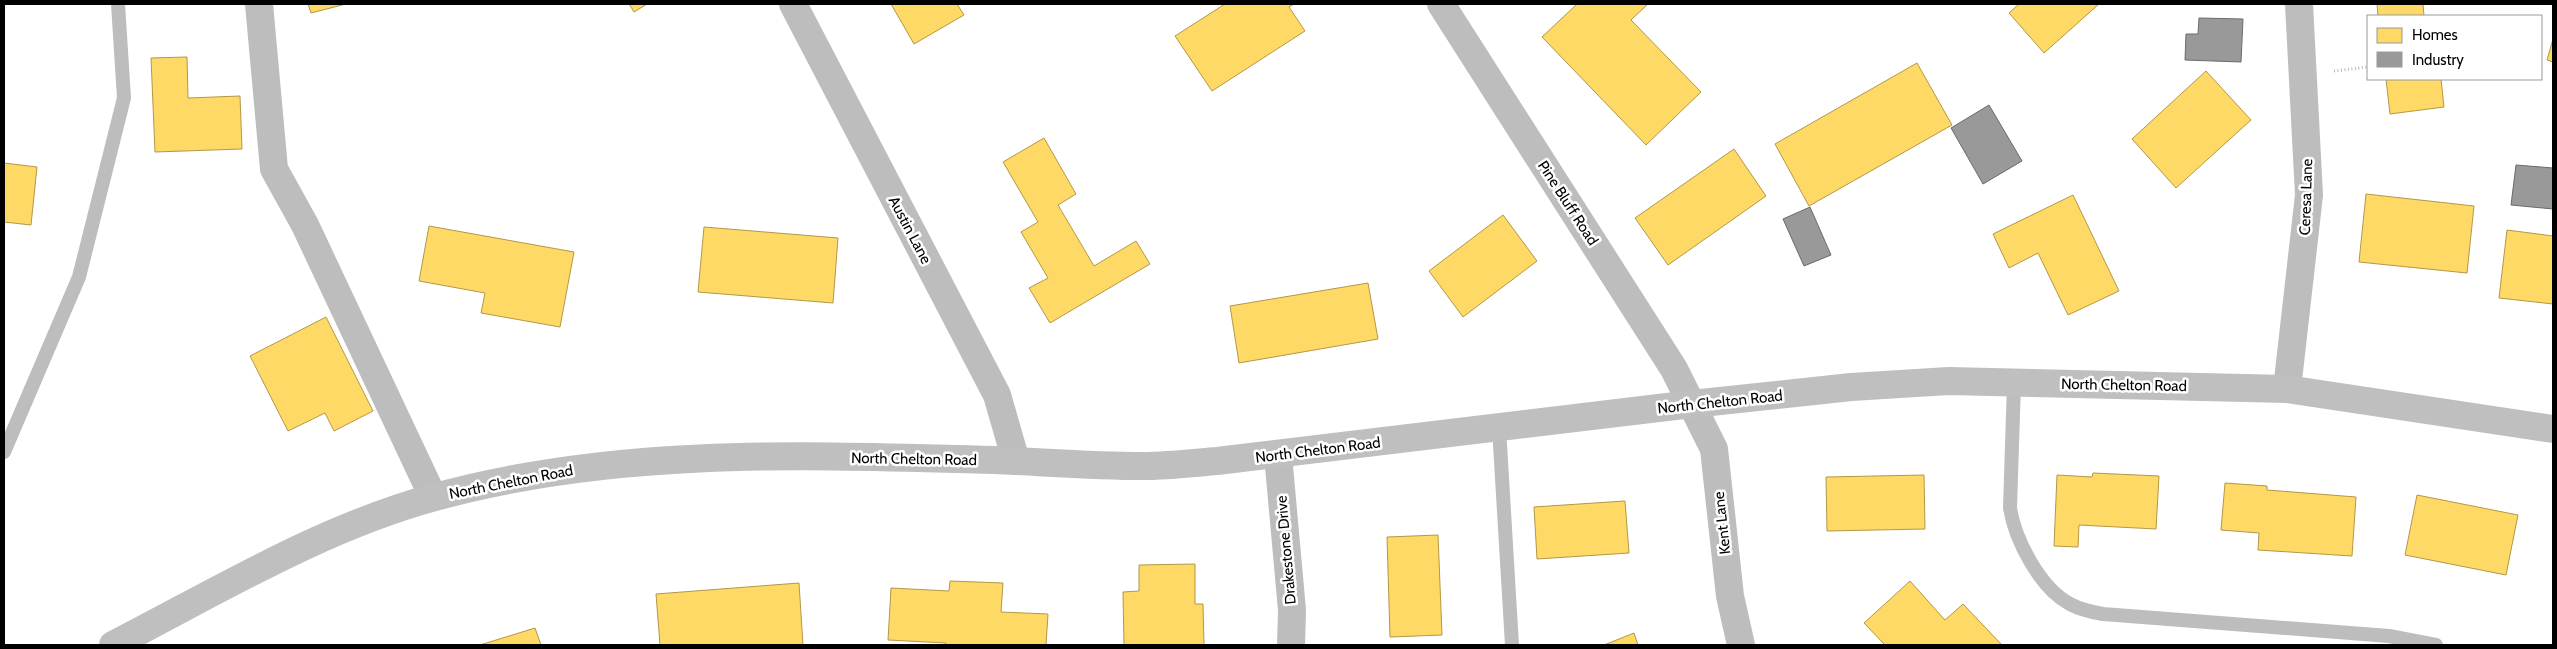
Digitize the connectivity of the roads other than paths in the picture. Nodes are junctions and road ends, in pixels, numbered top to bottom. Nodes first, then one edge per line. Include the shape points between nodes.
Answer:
1 (118, 4) edge
2 (259, 4) edge
3 (793, 4) edge
4 (1440, 4) edge
5 (2299, 4) edge
6 (2014, 383) junction
7 (2287, 389) junction
8 (1692, 404) junction
9 (1498, 428) junction
10 (2553, 429) edge
11 (4, 452) edge
12 (1278, 455) junction
13 (1016, 461) junction
14 (433, 498) junction
15 (113, 645) edge
16 (1291, 645) edge
17 (1512, 645) edge
18 (1740, 645) edge
19 (2436, 645) edge

1 - 11 lane via 124,98 79,277
2 - 14 street via 274,169 305,225
3 - 13 street, Austin Lane via 997,395
4 - 8 street, Pine Bluff Road via 1669,361
5 - 7 street, Ceresa Lane via 2309,195
6 - 7 street, North Chelton Road
6 - 8 street, North Chelton Road via 1949,381 1851,387
6 - 19 lane via 2010,508 2013,526 2033,566 2067,603 2081,610 2103,614 2388,636
7 - 10 street, North Chelton Road
8 - 9 street, North Chelton Road
8 - 18 street, Kent Lane via 1714,449 1730,596
9 - 12 street, North Chelton Road
9 - 17 lane
12 - 13 street, North Chelton Road via 1144,466
12 - 16 street, Drakestone Drive via 1292,610
13 - 14 street, North Chelton Road via 748,457 589,466 507,479
14 - 15 street, North Chelton Road via 362,521 307,545

